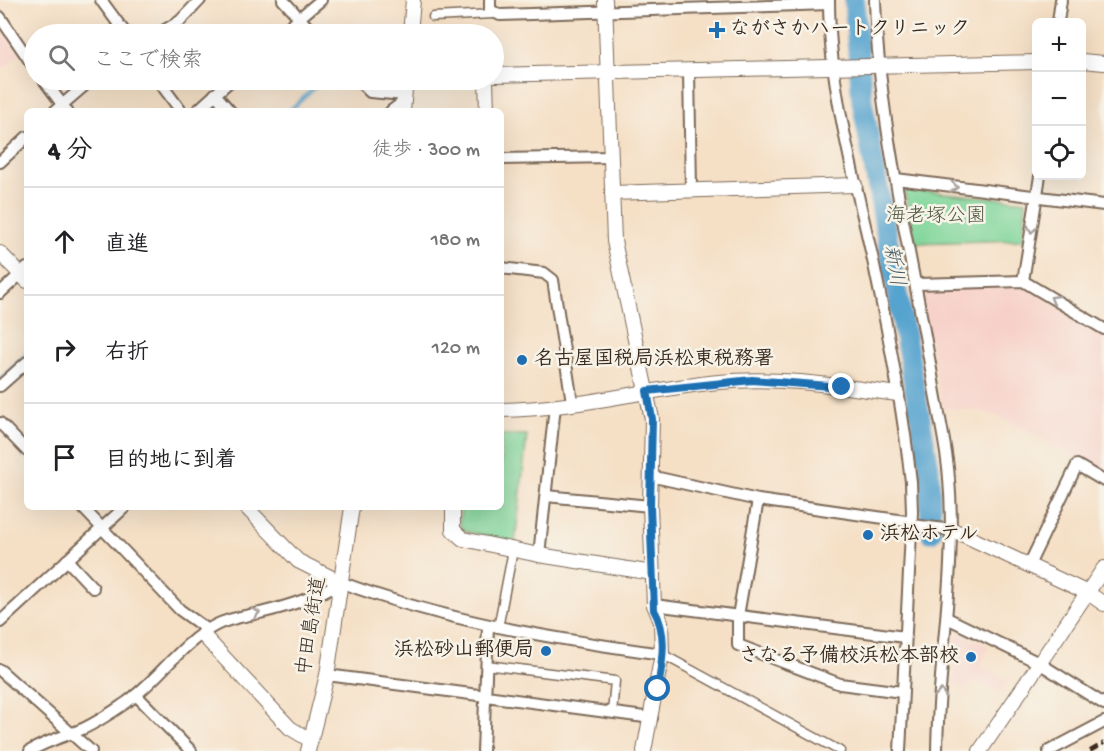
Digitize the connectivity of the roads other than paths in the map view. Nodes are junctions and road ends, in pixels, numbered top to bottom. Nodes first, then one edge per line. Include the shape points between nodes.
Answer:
1 (101, 0) edge
2 (200, 0) edge
3 (283, 0) edge
4 (321, 0) edge
5 (412, 0) edge
6 (490, 0) edge
7 (875, 0) edge
8 (1061, 0) edge
9 (828, 2) edge
10 (703, 4) edge
11 (605, 5) edge
12 (493, 14) junction
13 (433, 17) dead end
14 (0, 18) edge
15 (299, 18) junction
16 (1059, 18) edge
17 (119, 24) edge
18 (175, 24) edge
19 (292, 24) edge
20 (305, 24) edge
21 (411, 24) edge
22 (24, 53) edge
23 (1032, 62) edge
24 (1086, 62) edge
25 (1104, 63) edge
26 (876, 66) junction
27 (838, 67) junction
28 (689, 70) junction
29 (607, 73) junction
30 (504, 75) edge
31 (50, 90) edge
32 (81, 90) edge
33 (165, 90) edge
34 (220, 90) edge
35 (368, 90) edge
36 (486, 90) edge
37 (215, 94) junction
38 (403, 103) edge
39 (60, 108) edge
40 (62, 108) edge
41 (178, 108) edge
42 (200, 108) edge
43 (227, 108) edge
44 (487, 108) edge
45 (24, 140) edge
46 (611, 157) junction
47 (504, 159) edge
48 (0, 162) edge
49 (896, 180) junction
50 (1039, 180) edge
51 (855, 185) junction
52 (691, 189) junction
53 (612, 193) junction
54 (1037, 196) junction
55 (1104, 205) edge
56 (0, 253) edge
57 (504, 268) edge
58 (24, 273) edge
59 (24, 275) edge
60 (1023, 281) junction
61 (916, 284) junction
62 (0, 293) edge
63 (1104, 329) edge
64 (24, 365) edge
65 (0, 386) edge
66 (647, 391) junction
67 (897, 394) junction
68 (572, 402) junction
69 (555, 406) junction
70 (504, 410) edge
71 (0, 423) edge
72 (24, 448) edge
73 (650, 476) junction
74 (1104, 481) edge
75 (546, 496) junction
76 (758, 500) junction
77 (650, 506) junction
78 (85, 510) edge
79 (123, 510) edge
80 (249, 510) edge
81 (352, 510) edge
82 (453, 510) edge
83 (914, 524) junction
84 (102, 528) junction
85 (950, 530) junction
86 (513, 550) junction
87 (540, 555) junction
88 (67, 560) junction
89 (1029, 565) junction
90 (1104, 568) edge
91 (653, 573) junction
92 (340, 582) junction
93 (93, 588) dead end
94 (1088, 593) junction
95 (1104, 604) edge
96 (654, 605) junction
97 (0, 606) edge
98 (738, 616) junction
99 (947, 618) junction
100 (4, 619) edge
101 (493, 627) junction
102 (205, 632) junction
103 (905, 636) junction
104 (662, 654) junction
105 (1039, 663) junction
106 (486, 665) junction
107 (0, 670) edge
108 (327, 675) junction
109 (902, 692) junction
110 (484, 694) junction
111 (136, 695) junction
112 (1104, 704) edge
113 (612, 712) junction
114 (652, 718) junction
115 (1104, 722) edge
116 (69, 733) junction
117 (309, 746) edge
118 (30, 751) edge
119 (91, 751) edge
120 (191, 751) edge
121 (483, 751) edge
122 (644, 751) edge
123 (840, 751) edge
124 (900, 751) edge
125 (937, 751) edge
126 (980, 751) edge
127 (1049, 751) edge

1 - 17 street
2 - 18 street
3 - 15 street
4 - 15 street
5 - 21 street
6 - 12 street
7 - 26 street
8 - 16 street
9 - 10 street
9 - 27 street
10 - 11 street
11 - 12 street
11 - 29 street
12 - 13 street
14 - 22 street
15 - 19 street
15 - 20 street
23 - 26 street
24 - 25 street
26 - 27 street
26 - 49 street
27 - 28 street
27 - 51 street
28 - 29 street
28 - 52 street
29 - 30 street
29 - 46 street
31 - 39 street
32 - 40 street
33 - 41 street
34 - 37 street
35 - 38 street
36 - 44 street
37 - 42 street
37 - 43 street
45 - 48 street
46 - 47 street
46 - 53 street
49 -> 54 street
49 - 61 street
50 - 54 street
51 - 52 street
51 - 67 street
52 - 53 street
53 - 66 street via 618,264
54 - 55 street
54 -> 60 street
56 - 58 street
57 - 68 street via 544,273 553,280
59 - 62 street
60 - 61 street
63 -> 60 street
61 - 85 street via 949,477
64 - 65 street
66 - 67 street via 752,380
66 - 68 street
66 - 73 street via 652,419
67 - 83 street
68 - 69 street
69 - 70 street
69 - 75 street
71 - 72 street
73 - 76 street
73 - 77 street
74 - 89 street via 1077,465
75 - 77 street
75 - 87 street
76 - 83 street
76 - 98 street
77 - 91 street
78 - 84 street
79 - 84 street
80 - 92 street via 297,561
81 - 92 street, 中田島街道
82 - 86 street via 452,526 458,537
83 - 85 street
83 - 103 street
84 - 88 street
84 - 102 street
85 - 89 street
85 - 99 street
86 - 87 street
86 - 101 street
87 - 91 street
88 - 93 street
88 - 100 street
89 - 94 street
90 - 94 street
91 - 96 street
92 - 101 street via 395,602
102 -> 92 street via 228,620 311,598
92 - 108 street, 中田島街道
94 - 95 street
94 - 105 street
96 - 98 street
96 - 104 street via 661,622
97 - 100 street
98 - 103 street
98 - 109 street via 738,645 840,684
99 - 105 street
125 -> 99 street
101 - 104 street
101 - 106 street
102 - 111 street
102 - 117 street
103 - 109 street
104 - 114 street
104 - 123 street
105 - 112 street
105 - 126 street
106 - 110 street
106 - 113 street via 615,681
107 - 116 street
108 - 110 street
108 - 117 street, 中田島街道
109 - 124 street
110 - 113 street
110 - 121 street
111 - 116 street via 101,720
111 - 120 street
113 - 114 street
114 - 122 street
115 - 127 street
116 - 118 street
116 - 119 street

